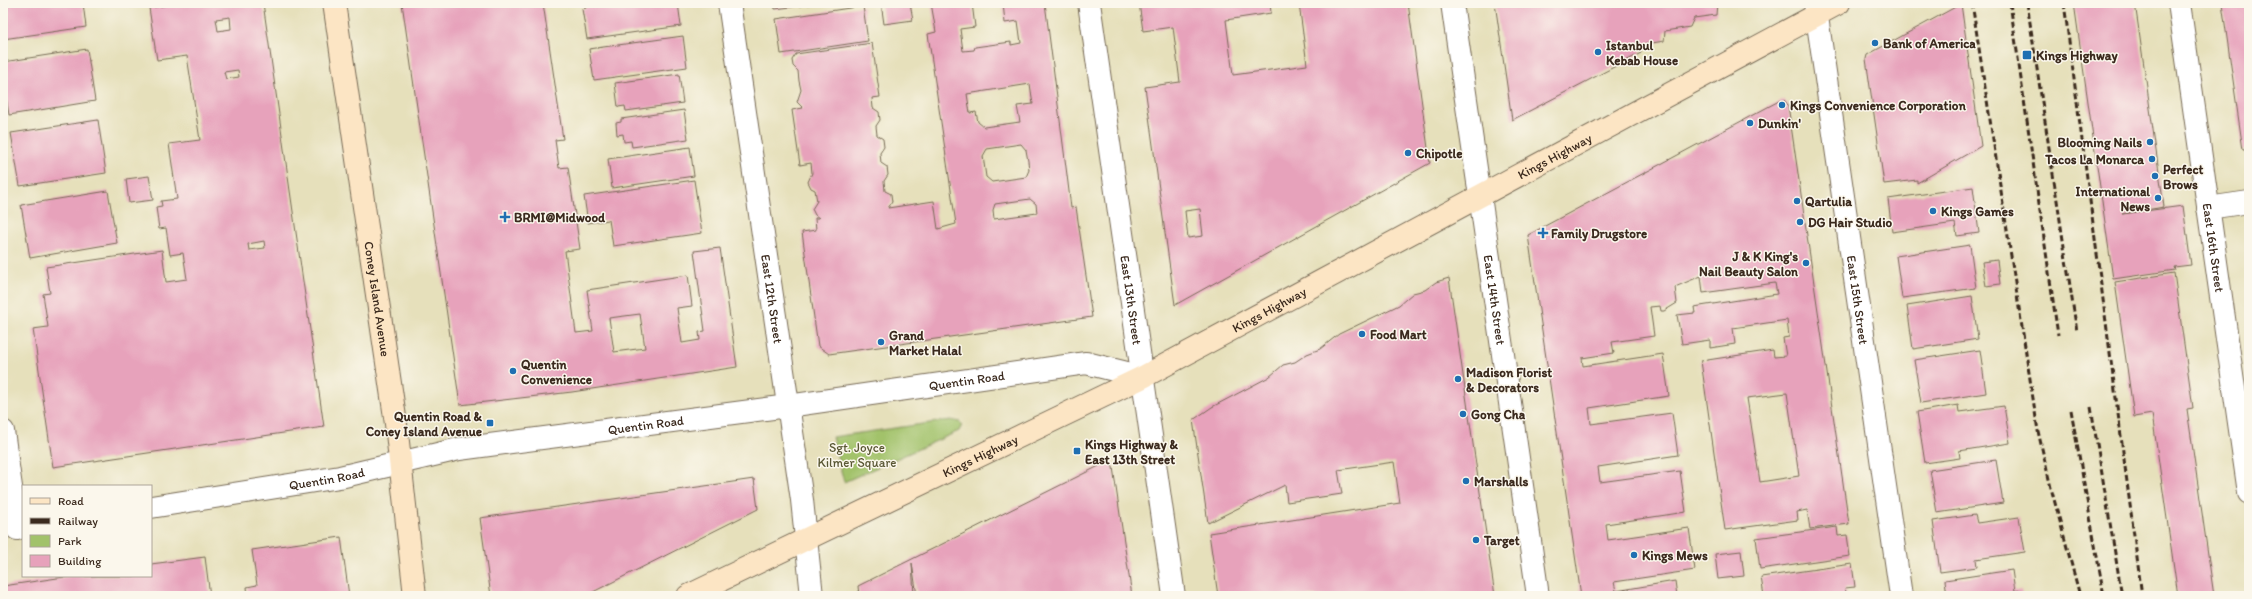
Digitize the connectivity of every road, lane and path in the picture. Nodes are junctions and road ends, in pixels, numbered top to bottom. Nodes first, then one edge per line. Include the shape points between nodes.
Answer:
1 (334, 3) edge
2 (729, 3) edge
3 (1089, 3) edge
4 (1452, 3) edge
5 (1839, 3) edge
6 (2179, 3) edge
7 (1816, 9) edge
8 (1479, 197) junction
9 (2249, 202) edge
10 (2208, 208) junction
11 (1143, 377) junction
12 (788, 406) junction
13 (3, 431) edge
14 (401, 464) junction
15 (2249, 493) edge
16 (152, 507) edge
17 (14, 529) edge
18 (807, 539) junction
19 (415, 596) edge
20 (688, 596) edge
21 (812, 596) edge
22 (1174, 596) edge
23 (1538, 596) edge
24 (1901, 596) edge

1 - 14 street, Coney Island Avenue
2 - 12 street, East 12th Street
3 - 11 street, East 13th Street
4 - 8 street, East 14th Street
5 - 7 street, Kings Highway
6 - 10 street, East 16th Street
7 - 8 street, Kings Highway
7 - 24 street, East 15th Street
8 - 11 street, Kings Highway
8 - 23 street, East 14th Street
9 - 10 street
10 - 15 street, East 16th Street
11 - 12 street, Quentin Road via 1086,363
11 - 18 street, Kings Highway
11 - 22 street, East 13th Street
12 - 14 street, Quentin Road via 459,448
12 - 18 street, East 12th Street
13 - 17 street
14 - 16 street, Quentin Road via 340,477
14 - 19 street, Coney Island Avenue
18 - 20 street, Kings Highway
18 - 21 street, East 12th Street

